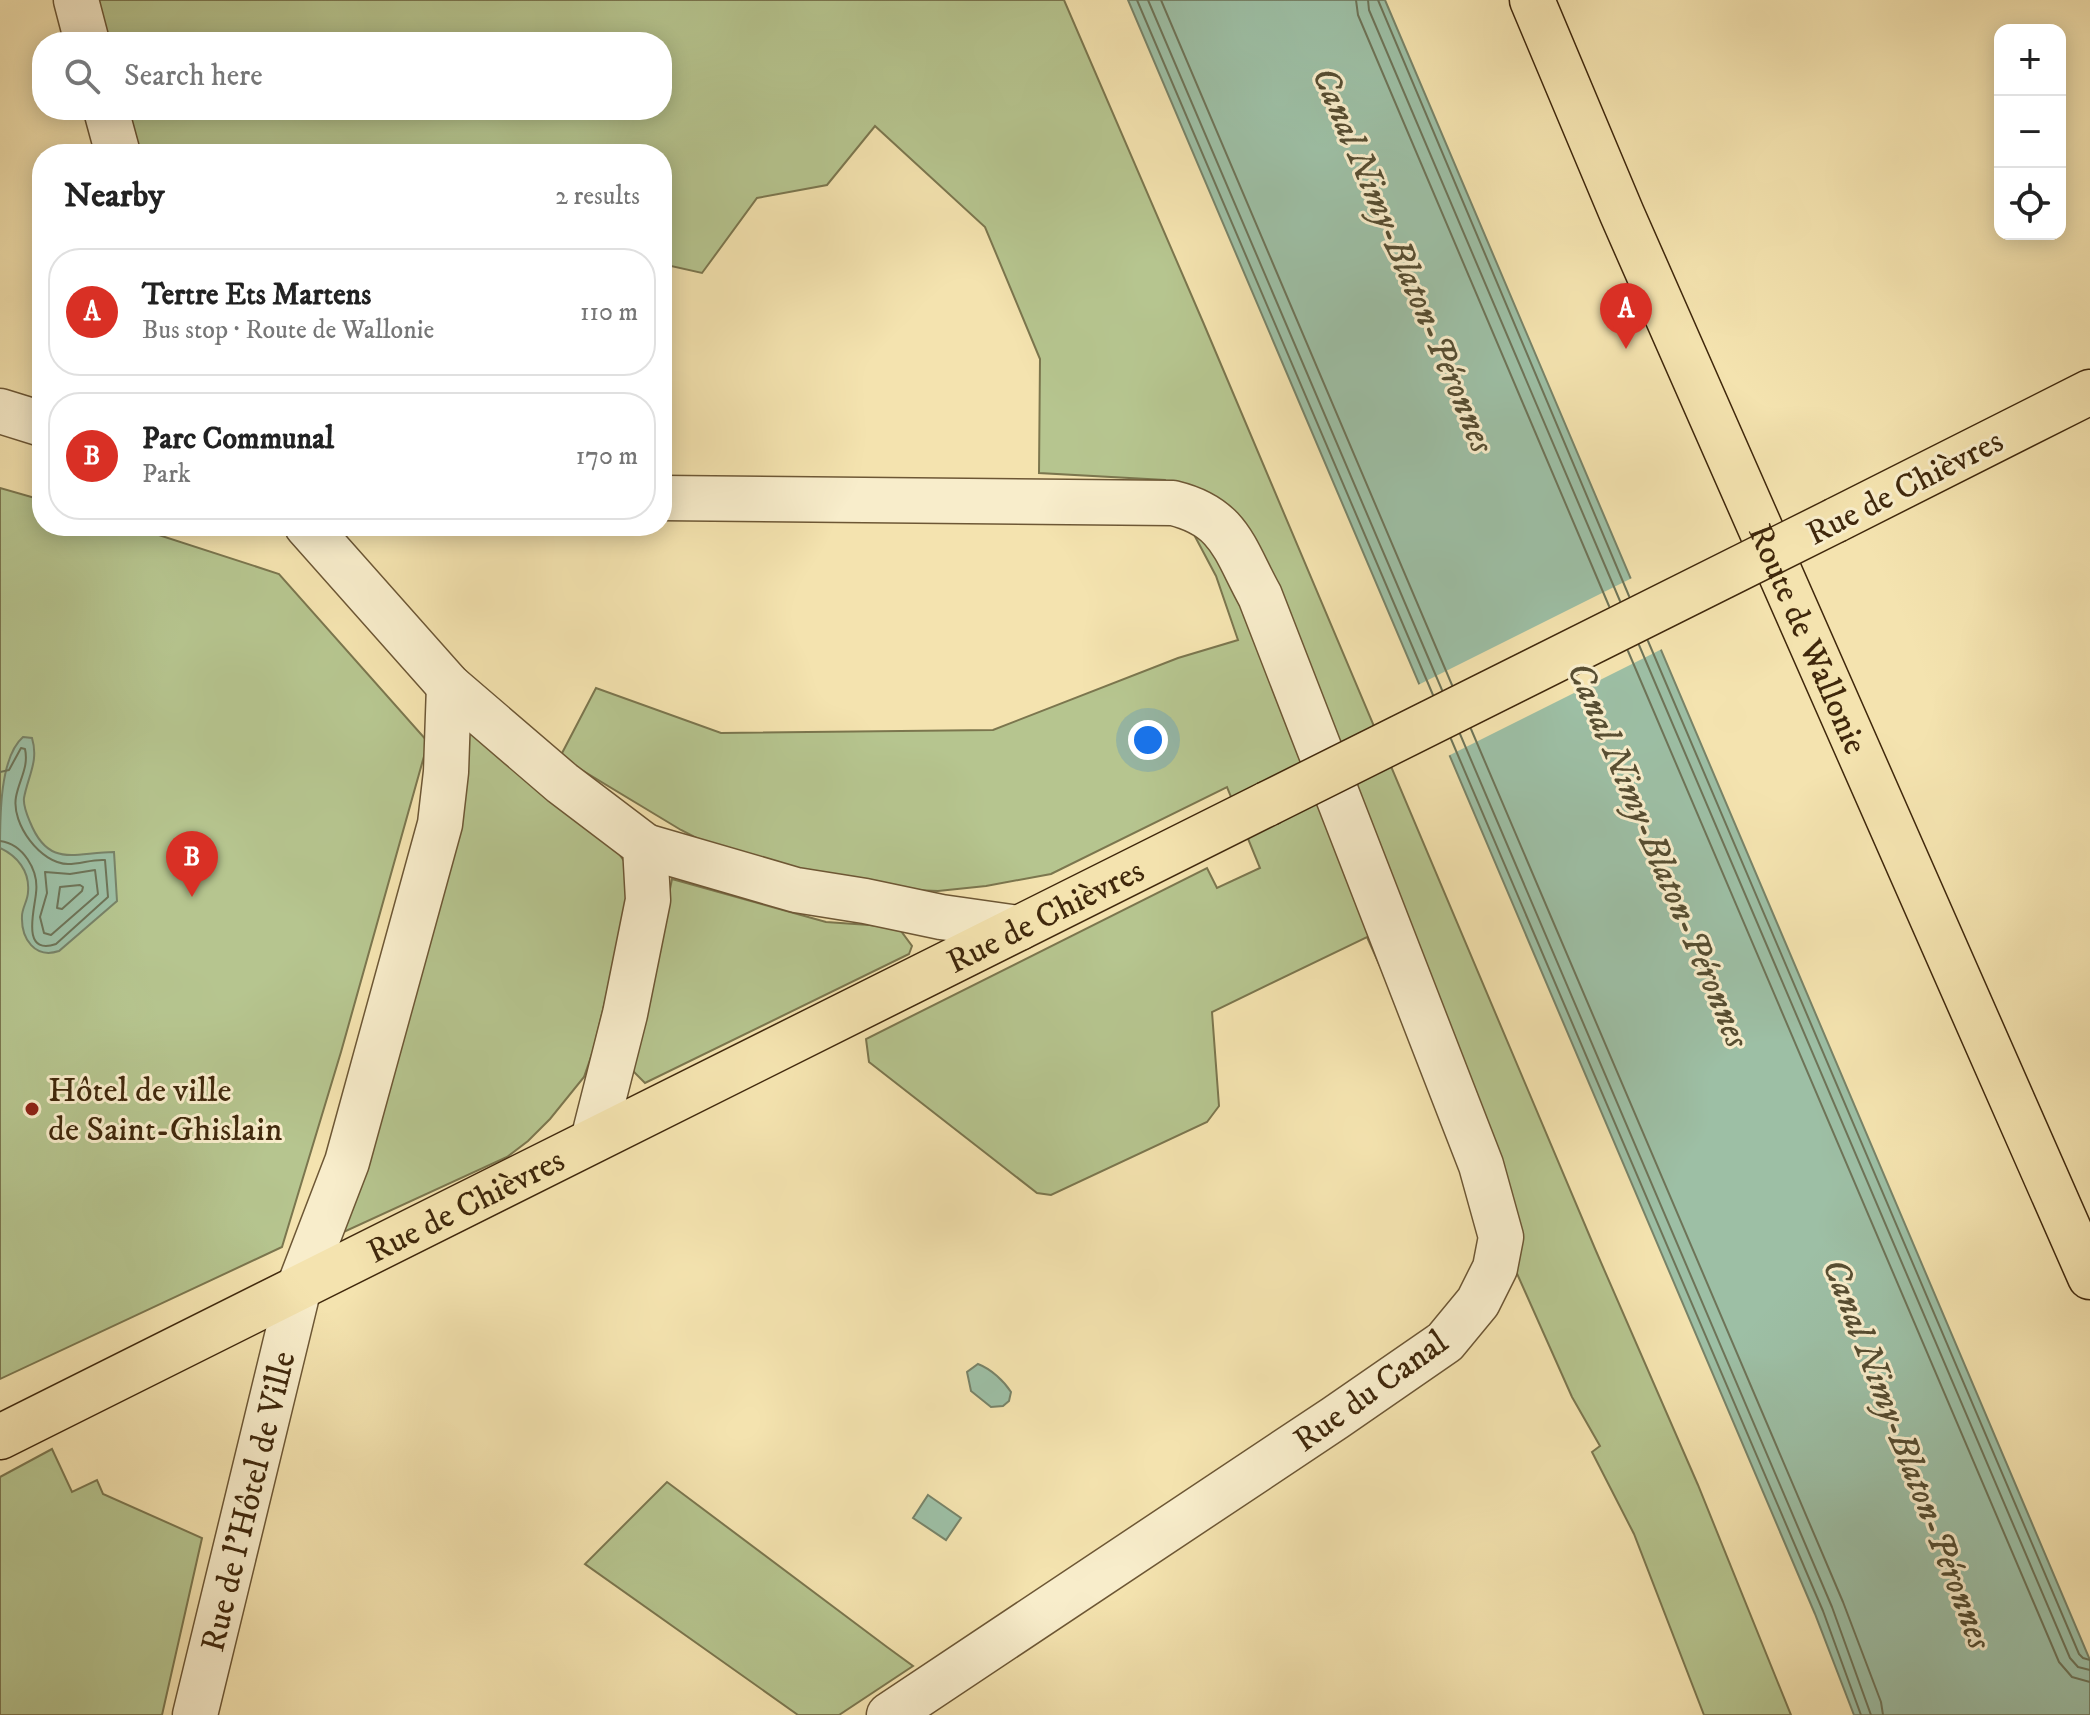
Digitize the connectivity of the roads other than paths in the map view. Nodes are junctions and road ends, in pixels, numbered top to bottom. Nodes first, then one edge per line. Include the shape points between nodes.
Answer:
1 (76, 0) edge
2 (1532, 0) edge
3 (84, 32) edge
4 (109, 120) edge
5 (115, 144) edge
6 (2090, 392) edge
7 (0, 411) edge
8 (32, 421) edge
9 (672, 498) edge
10 (316, 536) edge
11 (449, 686) junction
12 (645, 846) junction
13 (1019, 928) junction
14 (593, 1140) junction
15 (2074, 1198) edge
16 (2090, 1277) edge
17 (299, 1287) junction
18 (0, 1437) edge
19 (195, 1715) edge
20 (889, 1715) edge

1 - 3 street
2 - 15 main road, Route de Wallonie via 1622,214
4 - 5 street
6 - 13 main road, Rue de Chièvres, bridge
7 - 8 street
9 - 20 street, Rue du Canal via 1173,503 1196,508 1222,526 1260,596 1476,1150 1501,1237 1495,1268 1478,1302 1445,1342
10 - 11 street
11 - 12 street
11 - 17 street, Rue de l'Hôtel de Ville via 440,824 347,1162
12 - 13 street via 796,890
12 - 14 street via 648,900
13 - 14 main road, Rue de Chièvres
14 - 17 main road, Rue de Chièvres
15 - 16 main road, Route de Wallonie
17 - 18 main road, Rue de Chièvres
17 - 19 street, Rue de l'Hôtel de Ville

